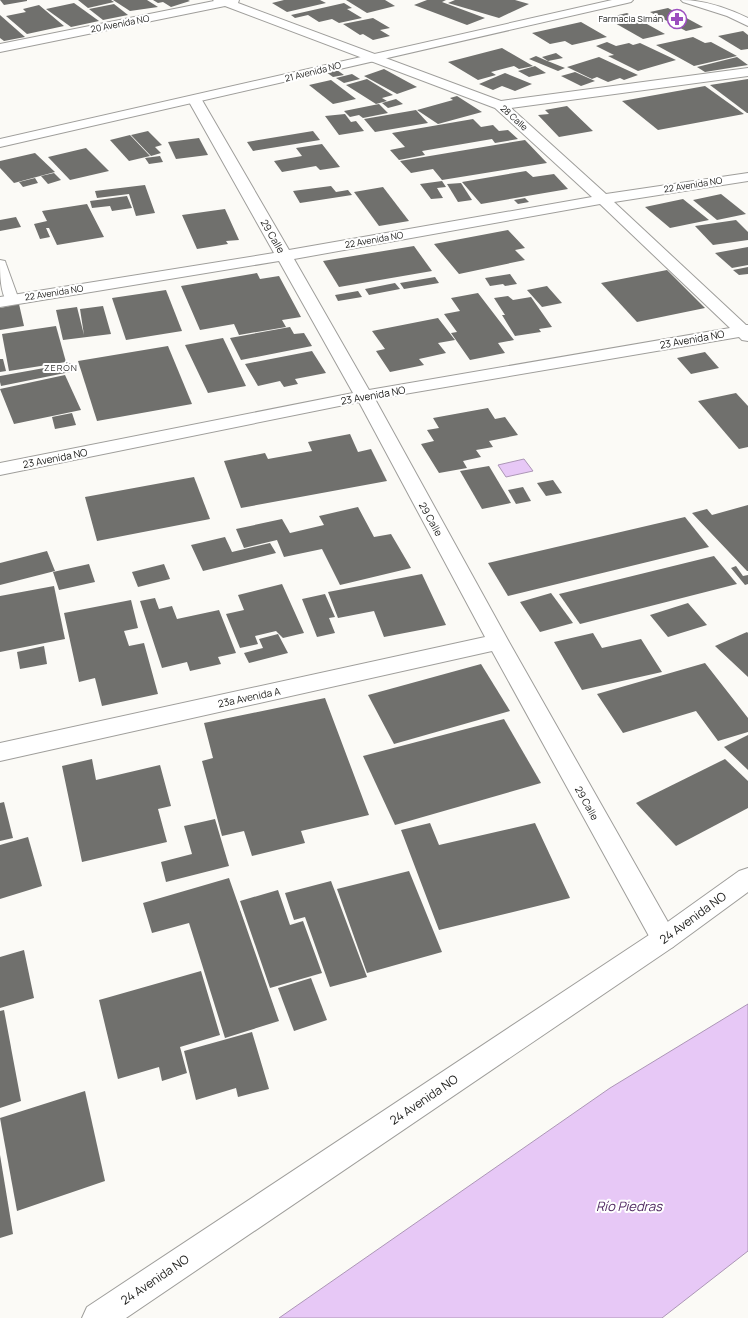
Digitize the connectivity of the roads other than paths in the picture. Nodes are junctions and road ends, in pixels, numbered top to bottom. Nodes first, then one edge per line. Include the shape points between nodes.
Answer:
1 (627, 0) edge
2 (687, 0) edge
3 (228, 1) edge
4 (748, 22) edge
5 (0, 48) edge
6 (373, 57) junction
7 (748, 72) edge
8 (195, 100) junction
9 (500, 105) junction
10 (0, 143) edge
11 (748, 177) edge
12 (603, 199) junction
13 (284, 256) junction
14 (0, 264) edge
15 (6, 301) edge
16 (746, 332) edge
17 (364, 396) junction
18 (0, 469) edge
19 (498, 642) junction
20 (0, 752) edge
21 (748, 878) edge
22 (664, 939) junction
23 (98, 1318) edge

1 - 6 street, 21 Avenida NO
2 - 4 street
3 - 5 street, 20 Avenida NO
3 - 6 street, 28 Calle
6 - 8 street, 21 Avenida NO
6 - 9 street, 28 Calle
7 - 9 street
8 - 10 street, 21 Avenida NO
8 - 13 street, 29 Calle
9 - 12 street, 28 Calle
11 - 12 street, 22 Avenida NO
12 - 13 street, 22 Avenida NO
12 - 16 street, 28 Calle
13 - 15 street, 22 Avenida NO
13 - 17 street, 29 Calle
14 - 15 lane
16 - 17 street, 23 Avenida NO
17 - 18 street, 23 Avenida NO
17 - 19 street, 29 Calle
19 - 20 street, 23a Avenida A
19 - 22 street, 29 Calle
21 - 22 street, 24 Avenida NO
22 - 23 street, 24 Avenida NO

